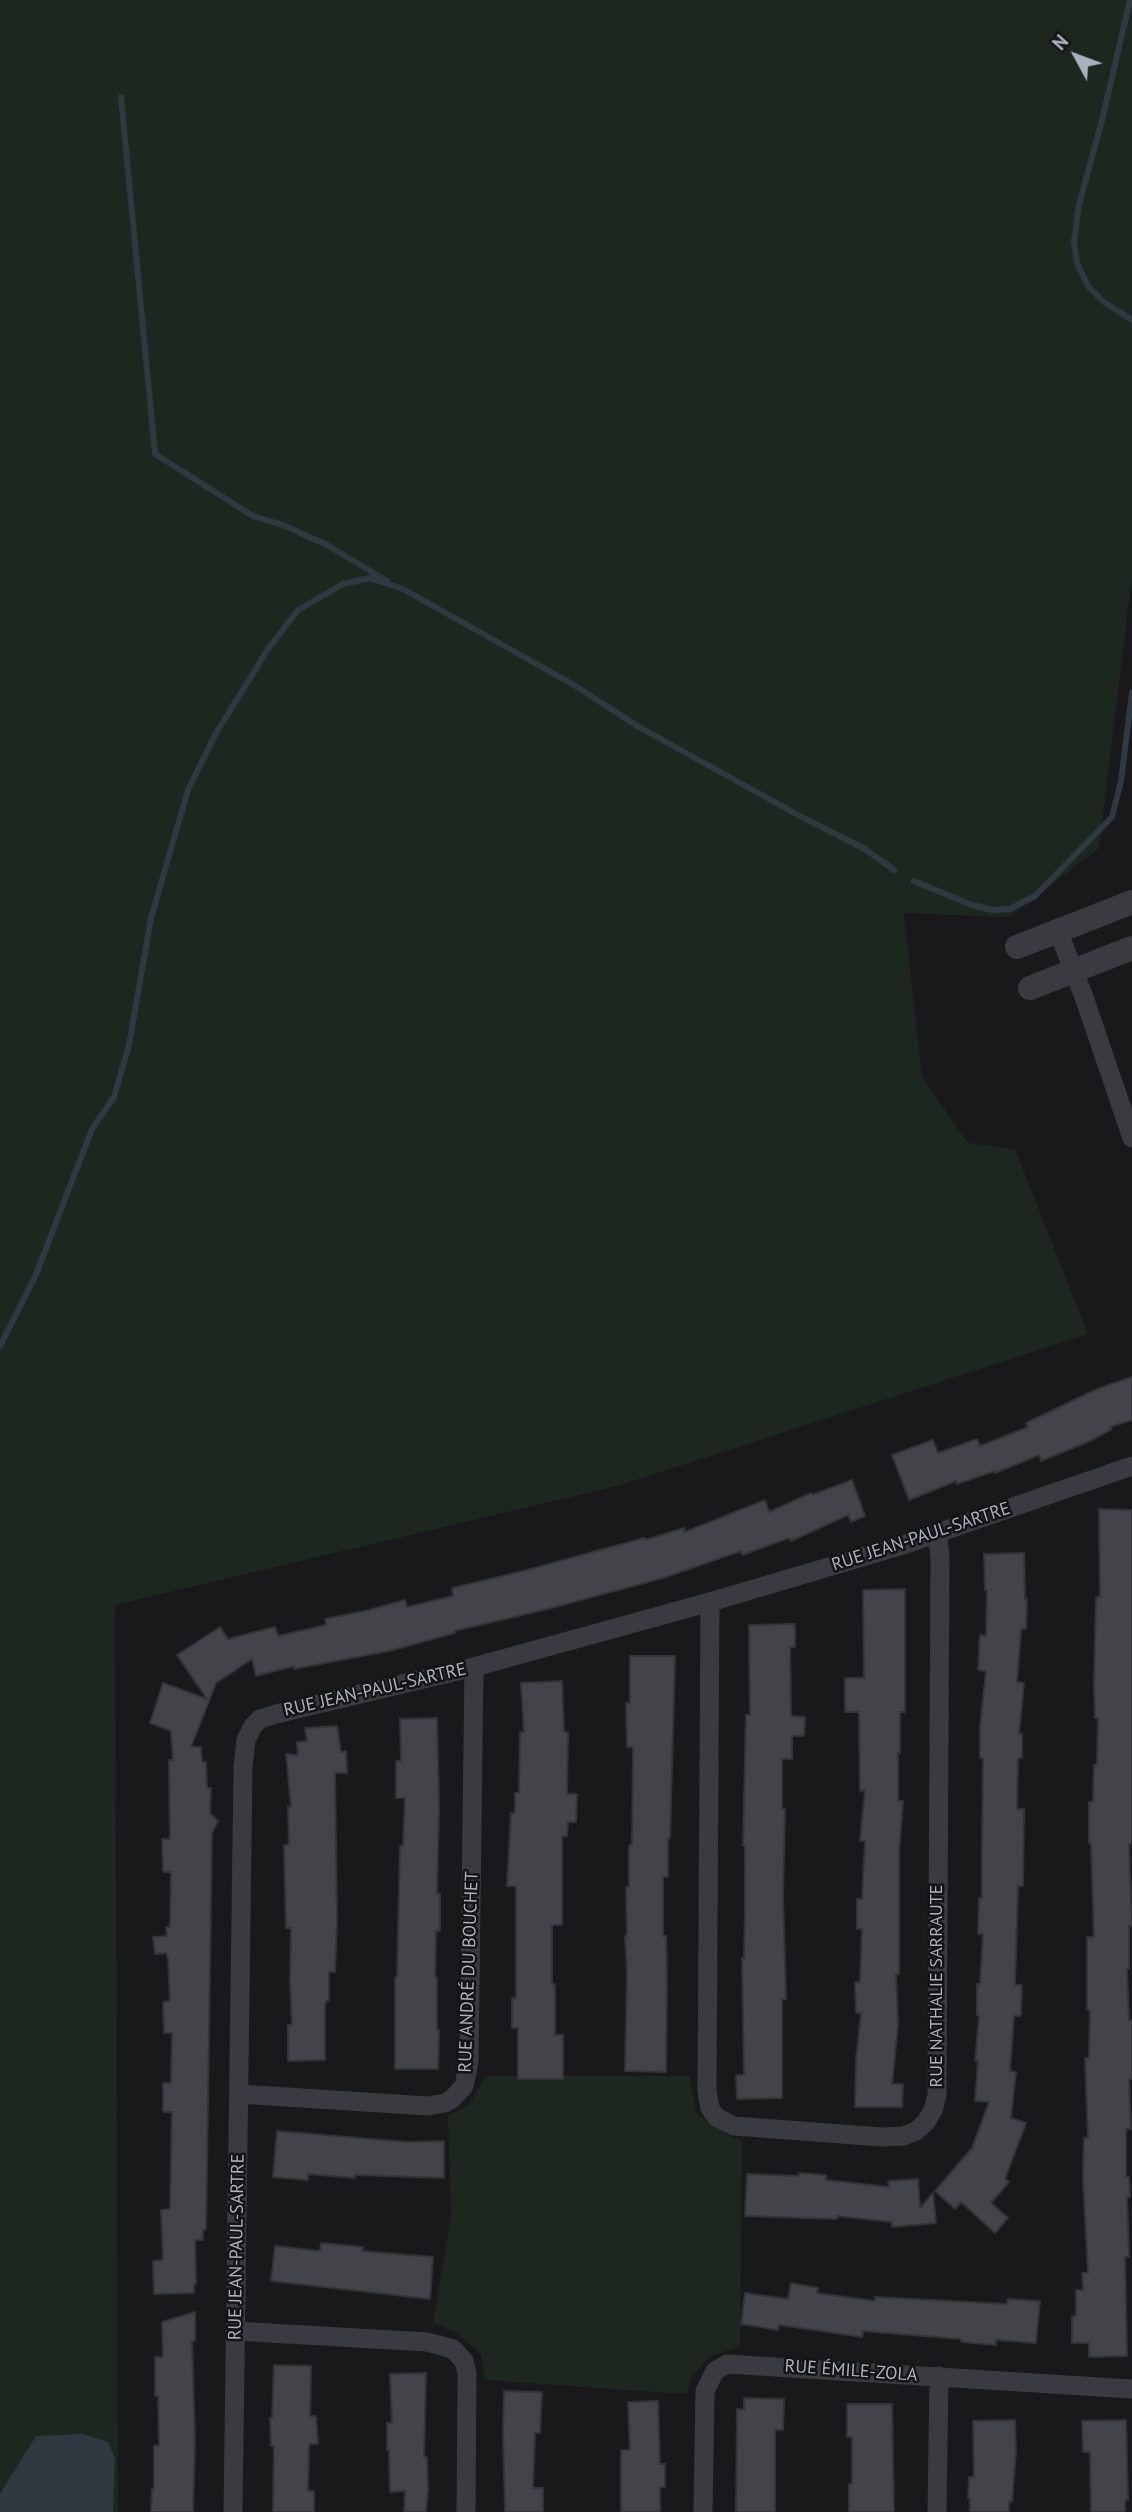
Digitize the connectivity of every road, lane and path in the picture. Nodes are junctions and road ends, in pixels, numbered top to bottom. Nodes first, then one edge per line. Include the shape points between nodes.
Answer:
1 (1132, 902) edge
2 (1058, 931) junction
3 (1017, 947) dead end
4 (1132, 948) edge
5 (1074, 971) junction
6 (1030, 988) dead end
7 (1132, 1138) edge
8 (1132, 1466) edge
9 (937, 1533) junction
10 (710, 1602) junction
11 (474, 1667) junction
12 (240, 2094) junction
13 (235, 2331) junction
14 (939, 2376) junction
15 (1132, 2389) edge
16 (233, 2512) edge
17 (467, 2512) edge
18 (703, 2512) edge
19 (937, 2512) edge

1 - 2 street
2 - 3 street
2 - 5 street
4 - 5 street
5 - 6 street
5 - 7 street
8 - 9 street, RUE JEAN-PAUL-SARTRE
9 - 10 street, RUE JEAN-PAUL-SARTRE
9 - 10 street, RUE NATHALIE SARRAUTE via 937,2095 926,2122 904,2136 734,2126 716,2117 710,2108
10 - 11 street, RUE JEAN-PAUL-SARTRE
11 - 12 street, RUE JEAN-PAUL-SARTRE via 268,1716 250,1732 243,1767
11 - 12 street, RUE ANDRÉ DU BOUCHET via 464,2086 445,2104 428,2106
12 - 13 street, RUE JEAN-PAUL-SARTRE
13 - 16 street, RUE JEAN-PAUL-SARTRE
13 - 17 street via 427,2342 453,2349 464,2361 467,2374
14 - 15 street, RUE ÉMILE-ZOLA
14 - 18 street, RUE ÉMILE-ZOLA via 738,2364 719,2368 705,2391
14 - 19 street

